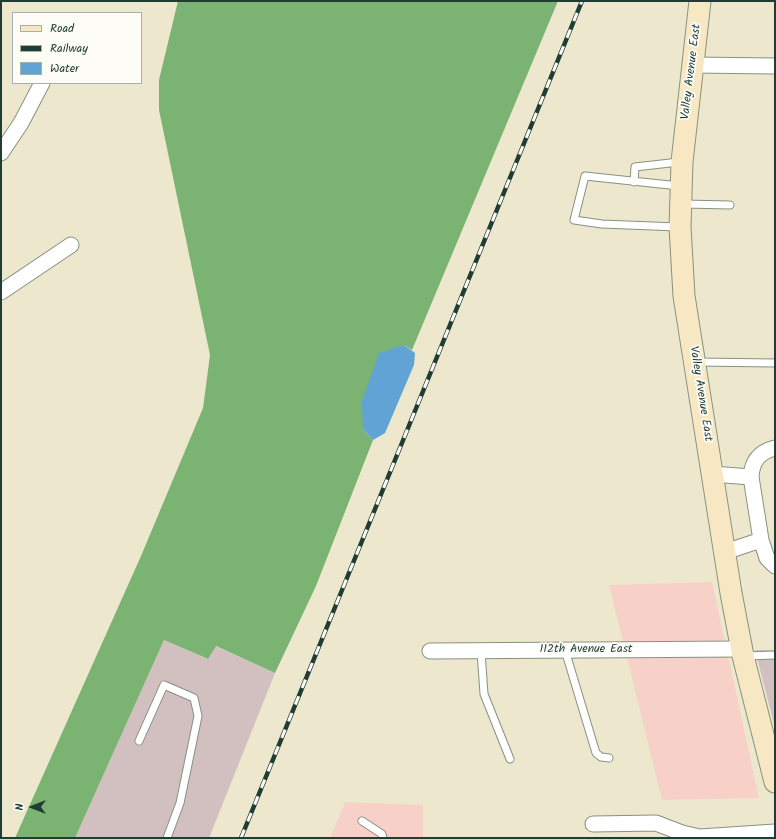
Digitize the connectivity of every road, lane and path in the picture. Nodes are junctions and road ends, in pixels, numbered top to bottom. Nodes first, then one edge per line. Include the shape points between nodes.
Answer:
1 (700, 1) edge
2 (692, 66) junction
3 (775, 66) edge
4 (41, 84) edge
5 (1, 153) edge
6 (682, 162) junction
7 (634, 182) junction
8 (681, 195) junction
9 (730, 205) dead end
10 (680, 227) junction
11 (71, 245) dead end
12 (1, 292) edge
13 (694, 362) junction
14 (775, 363) edge
15 (775, 448) edge
16 (712, 474) junction
17 (751, 477) junction
18 (761, 540) junction
19 (725, 552) junction
20 (775, 566) edge
21 (565, 650) junction
22 (430, 651) dead end
23 (481, 651) junction
24 (743, 653) junction
25 (775, 655) edge
26 (139, 741) dead end
27 (609, 758) dead end
28 (510, 759) dead end
29 (775, 782) edge
30 (362, 821) dead end
31 (593, 824) dead end
32 (775, 832) edge
33 (167, 838) edge
34 (383, 838) edge

1 - 2 main road, Valley Avenue East
2 - 3 street
2 - 6 main road, Valley Avenue East
4 - 5 street via 21,123
6 - 7 lane via 635,167
6 - 8 main road, Valley Avenue East
7 - 8 lane
7 - 10 lane via 585,176 574,220 602,224
8 - 9 lane
8 - 10 main road, Valley Avenue East
10 - 13 main road, Valley Avenue East via 684,296
11 - 12 street
13 - 14 lane
13 - 16 main road, Valley Avenue East
15 - 17 street via 755,460
16 - 17 street
16 - 19 main road, Valley Avenue East
17 - 18 street
18 - 19 street
18 - 20 street via 767,558
19 - 24 main road, Valley Avenue East
21 - 23 street, 112th Avenue East
21 - 24 street, 112th Avenue East
21 - 27 lane via 596,752 601,757
22 - 23 street, 112th Avenue East
23 - 28 lane via 484,694
24 - 25 lane
24 - 29 main road, Valley Avenue East via 767,737
26 - 33 lane via 164,685 194,698 198,716 180,803
30 - 34 lane via 382,834
31 - 32 street via 656,823 700,837

